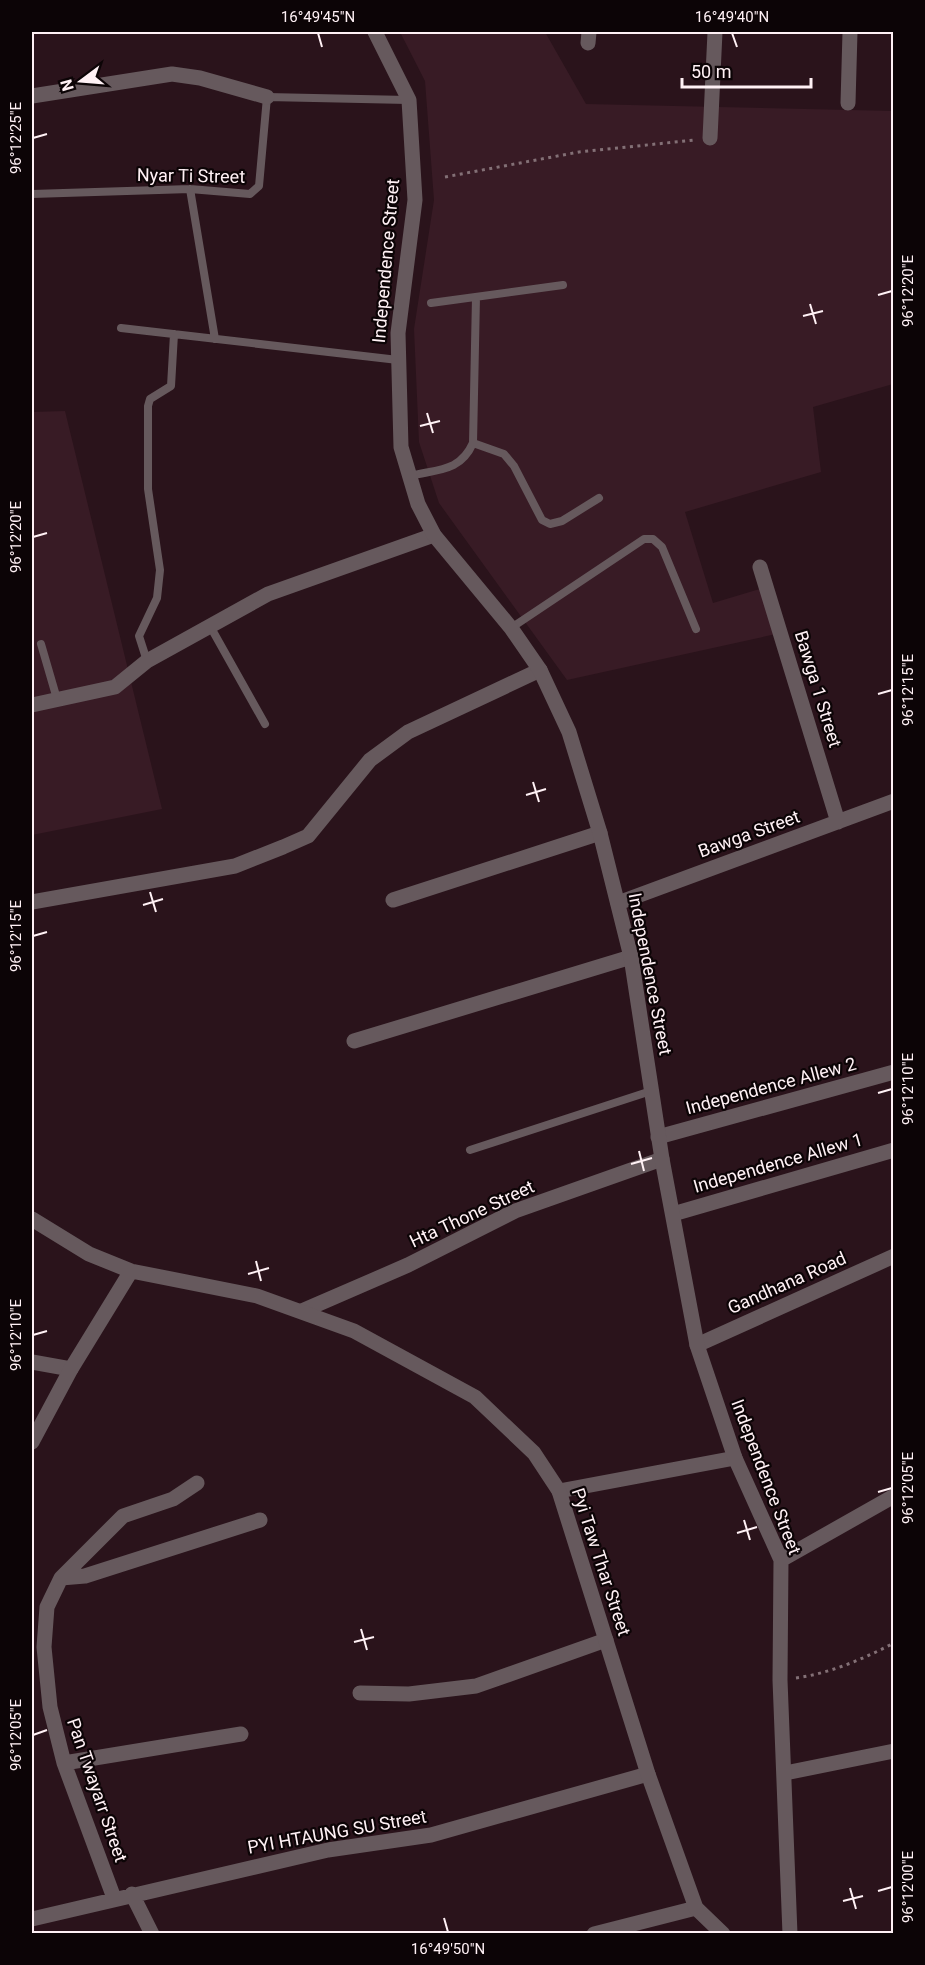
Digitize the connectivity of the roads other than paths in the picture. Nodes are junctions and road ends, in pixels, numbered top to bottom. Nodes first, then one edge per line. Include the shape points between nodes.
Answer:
1 (375, 32) edge
2 (715, 32) edge
3 (850, 32) edge
4 (32, 96) edge
5 (267, 97) junction
6 (410, 100) junction
7 (848, 103) dead end
8 (710, 138) road end
9 (190, 189) junction
10 (32, 194) edge
11 (563, 285) dead end
12 (476, 297) junction
13 (431, 303) dead end
14 (121, 328) dead end
15 (174, 334) junction
16 (215, 339) junction
17 (398, 360) junction
18 (473, 443) junction
19 (410, 476) junction
20 (599, 498) dead end
21 (434, 535) junction
22 (760, 567) dead end
23 (210, 626) junction
24 (511, 628) junction
25 (696, 629) dead end
26 (41, 644) dead end
27 (147, 661) junction
28 (540, 670) junction
29 (57, 699) junction
30 (32, 705) edge
31 (265, 724) dead end
32 (894, 801) edge
33 (838, 822) junction
34 (600, 833) junction
35 (393, 900) dead end
36 (32, 902) edge
37 (618, 903) junction
38 (631, 957) junction
39 (354, 1041) dead end
40 (894, 1072) edge
41 (651, 1091) junction
42 (658, 1137) junction
43 (470, 1150) dead end
44 (894, 1150) edge
45 (662, 1159) junction
46 (673, 1214) junction
47 (32, 1219) edge
48 (894, 1256) edge
49 (131, 1271) junction
50 (302, 1311) junction
51 (697, 1345) junction
52 (32, 1362) edge
53 (71, 1369) junction
54 (32, 1442) edge
55 (735, 1458) junction
56 (197, 1483) dead end
57 (559, 1491) junction
58 (894, 1496) edge
59 (260, 1520) dead end
60 (781, 1560) junction
61 (61, 1578) junction
62 (606, 1640) junction
63 (360, 1693) dead end
64 (241, 1734) dead end
65 (894, 1751) edge
66 (64, 1763) junction
67 (785, 1773) junction
68 (648, 1774) junction
69 (132, 1894) junction
70 (114, 1898) junction
71 (696, 1908) junction
72 (32, 1919) edge
73 (152, 1934) edge
74 (594, 1934) edge
75 (723, 1934) edge
76 (790, 1934) edge

1 - 6 street, Independence Street
2 - 8 street
3 - 7 street
4 - 5 street via 172,74
5 - 6 lane
5 - 9 lane, Nyar Ti Street via 259,186 255,191 250,194
6 - 17 street, Independence Street via 415,200
9 - 10 lane, Nyar Ti Street
9 - 16 lane
11 - 12 lane
12 - 13 lane
12 - 18 lane
14 - 15 lane
15 - 16 lane
15 - 27 lane via 171,386 150,399 148,406 148,489 160,570 157,598 139,636
16 - 17 lane
17 - 19 street, Independence Street via 401,447
18 - 19 lane via 458,465
18 - 20 lane via 504,454 542,520 550,524
19 - 21 street, Independence Street via 418,504
21 - 23 street via 268,594
21 - 24 street, Independence Street
22 - 33 street, Bawga 1 Street
23 - 27 street
23 - 31 lane
24 - 25 lane via 644,539 653,539 662,547
24 - 28 street, Independence Street
26 - 29 lane
27 - 29 street via 116,687
28 - 34 street, Independence Street via 569,732
28 - 36 street via 408,732 370,760 308,836 235,866
29 - 30 street
32 - 33 street, Bawga Street
33 - 37 street, Bawga Street
34 - 35 street
34 - 37 street, Independence Street
37 - 38 street, Independence Street
38 - 39 street
38 - 41 street, Independence Street
40 - 42 street, Independence Allew 2
41 - 42 street, Independence Street
41 - 43 lane
42 - 45 street, Independence Street
44 - 46 street, Independence Allew 1
45 - 46 street, Independence Street
45 - 50 street, Hta Thone Street via 515,1211 408,1265
46 - 51 street, Independence Street
47 - 49 street, Pyi Taw Thar Street via 89,1254
48 - 51 street, Gandhana Road
49 - 50 street, Pyi Taw Thar Street via 257,1296
49 - 53 street
50 - 57 street, Pyi Taw Thar Street via 354,1331 475,1397 534,1453
51 - 55 street, Independence Street
52 - 53 street
53 - 54 street
55 - 57 street
55 - 60 street, Independence Street
56 - 61 street, Pan Twayarr Street via 173,1499 123,1516
57 - 62 street, Pyi Taw Thar Street
58 - 60 street
59 - 61 street via 85,1576
60 - 67 street, Independence Street via 780,1680
61 - 66 street, Pan Twayarr Street via 47,1607 44,1647 50,1707
62 - 63 street via 476,1686 409,1694
62 - 68 street, Pyi Taw Thar Street
64 - 66 street
65 - 67 street
66 - 70 street, Pan Twayarr Street
67 - 76 street, Independence Street
68 - 69 street, PYI HTAUNG SU Street via 431,1835 328,1850
68 - 71 street, Pyi Taw Thar Street
69 - 70 street, PYI HTAUNG SU Street
69 - 73 street
70 - 72 street, PYI HTAUNG SU Street
71 - 74 street
71 - 75 street, Pyi Taw Thar Street

